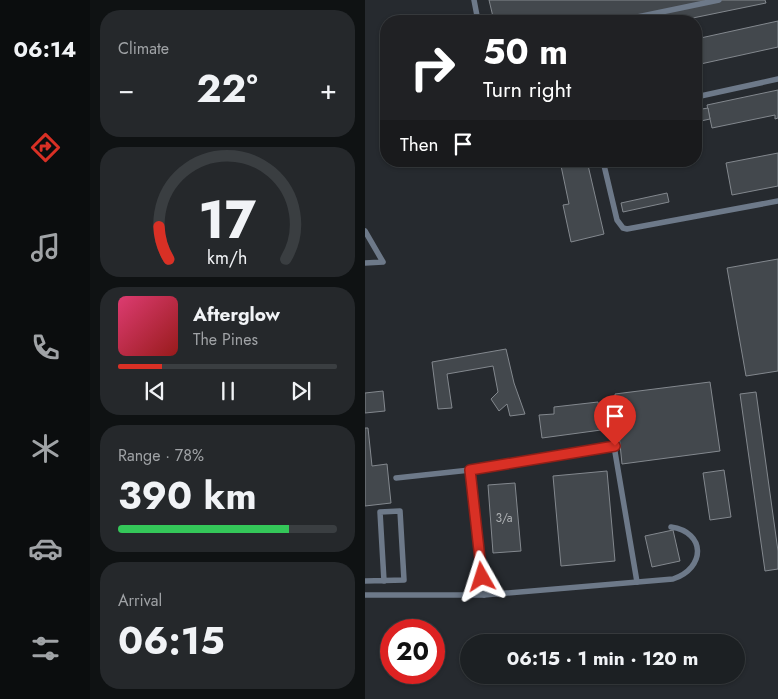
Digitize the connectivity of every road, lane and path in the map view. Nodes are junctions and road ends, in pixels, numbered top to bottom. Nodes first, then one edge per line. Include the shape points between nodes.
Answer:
1 (474, 0) edge
2 (719, 0) edge
3 (477, 15) edge
4 (647, 15) edge
5 (778, 79) edge
6 (702, 96) edge
7 (604, 167) edge
8 (778, 201) edge
9 (365, 231) edge
10 (365, 263) edge
11 (470, 470) junction
12 (396, 478) dead end
13 (671, 527) dead end
14 (365, 580) edge
15 (384, 581) junction
16 (637, 582) junction
17 (365, 595) edge
18 (484, 595) junction

1 - 3 lane
2 - 4 lane
5 - 6 lane
7 - 8 lane via 617,220 627,229
9 - 10 lane via 383,262
11 - 12 lane
11 - 16 lane via 615,446
11 - 18 lane
13 - 16 lane via 681,528 693,537 696,563 679,577
14 - 15 lane
15 - 15 lane via 404,580 400,511 380,512
16 - 18 lane
17 - 18 lane

